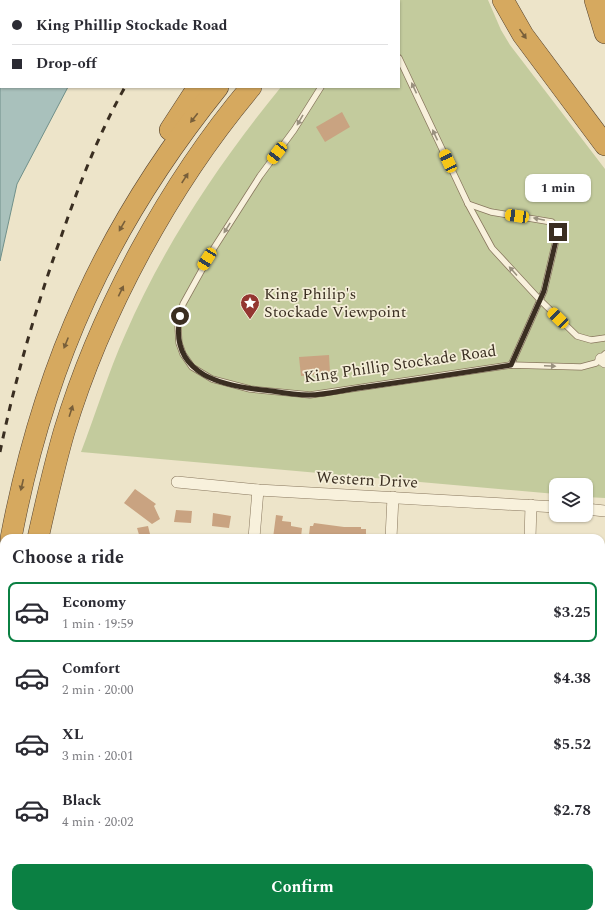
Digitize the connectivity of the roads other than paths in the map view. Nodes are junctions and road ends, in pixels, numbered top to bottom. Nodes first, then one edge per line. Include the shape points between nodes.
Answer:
1 (503, 0) edge
2 (595, 0) edge
3 (605, 33) edge
4 (400, 60) edge
5 (197, 88) edge
6 (217, 88) edge
7 (250, 88) edge
8 (320, 88) edge
9 (605, 145) edge
10 (136, 201) junction
11 (468, 204) junction
12 (540, 300) junction
13 (605, 338) edge
14 (604, 358) edge
15 (511, 365) junction
16 (177, 482) dead end
17 (258, 490) junction
18 (392, 497) junction
19 (531, 505) junction
20 (549, 506) edge
21 (593, 509) edge
22 (605, 510) edge
23 (12, 534) edge
24 (39, 534) edge
25 (254, 534) edge
26 (390, 534) edge
27 (530, 534) edge

1 -> 9 highway via 523,35
2 - 3 highway
11 -> 4 lane
5 - 10 highway via 163,141
6 -> 10 highway via 180,135
24 -> 7 highway via 64,431 105,323 160,219 202,153
8 -> 15 lane, King Phillip Stockade Road via 200,271 184,304 178,327 179,343 185,358 198,371 214,380 250,389 310,395
10 -> 23 highway via 81,307 52,380 31,450
12 -> 11 lane via 492,248
12 -> 11 lane, King Phillip Stockade Road via 558,232 552,222 491,212
12 - 13 lane via 577,336 591,340
12 - 15 lane, King Phillip Stockade Road
15 -> 14 lane, King Phillip Stockade Road via 581,367
16 - 17 street, Western Drive
17 - 18 street, Western Drive
17 - 25 street
18 - 19 street, Western Drive
18 - 26 street
19 - 20 street, Western Drive
19 - 27 street
21 - 22 street

